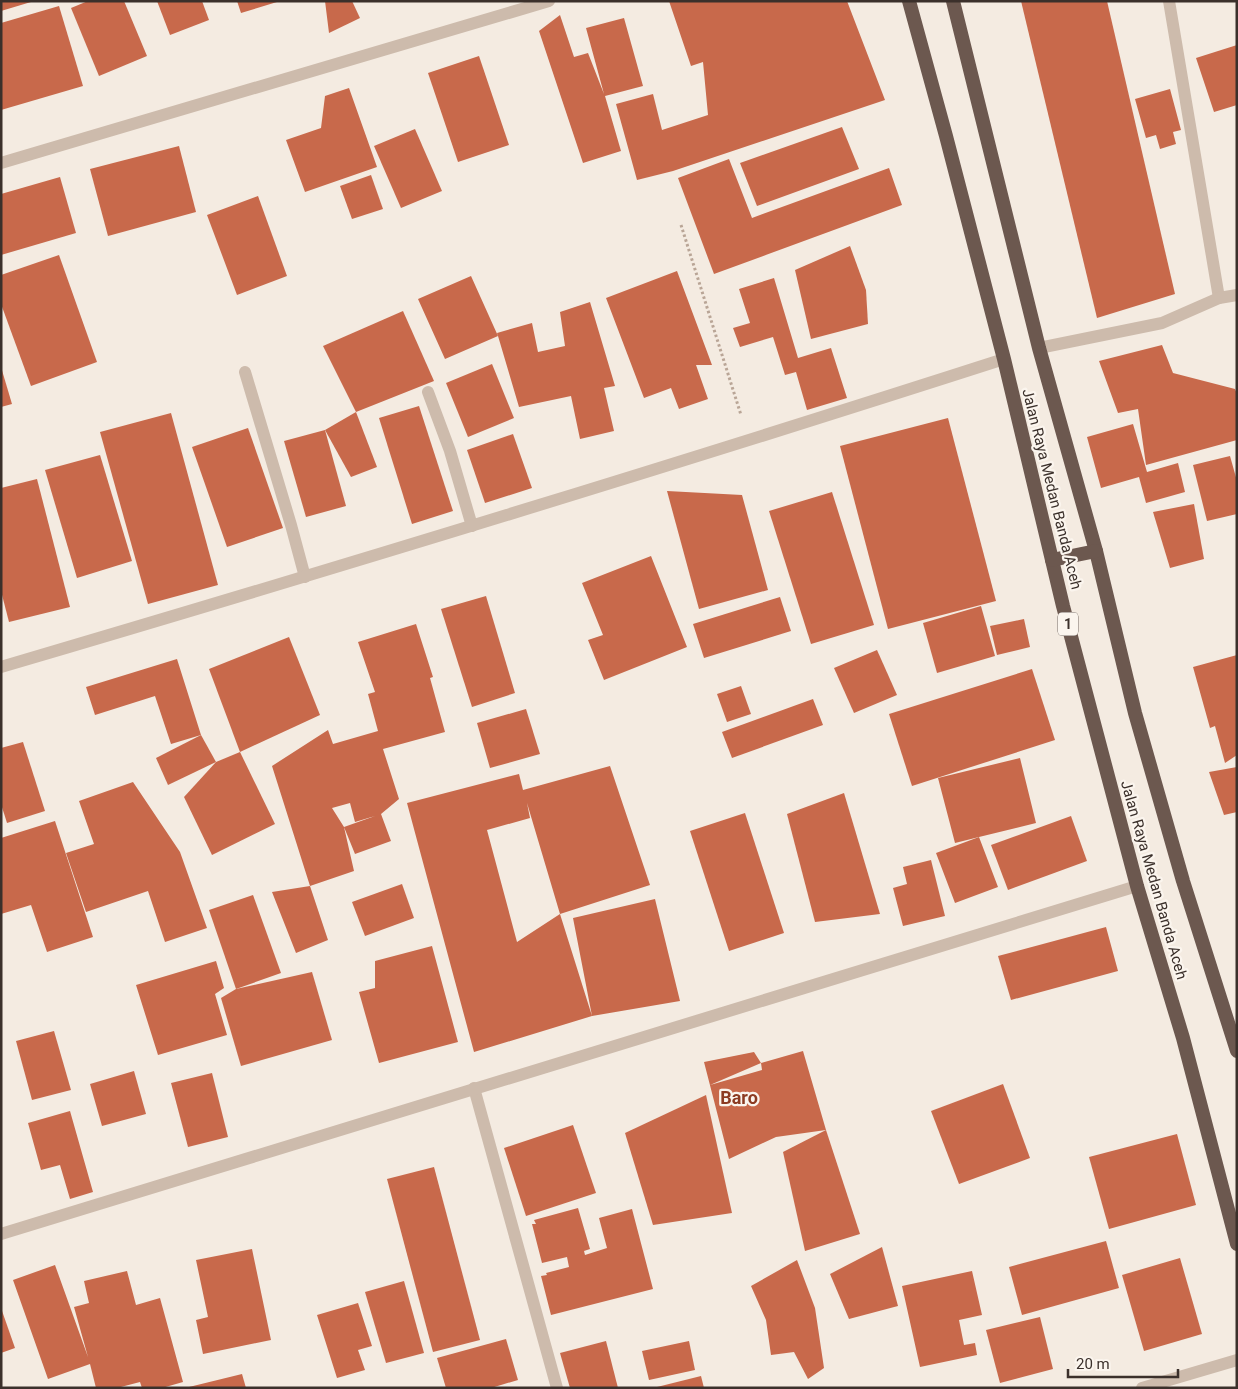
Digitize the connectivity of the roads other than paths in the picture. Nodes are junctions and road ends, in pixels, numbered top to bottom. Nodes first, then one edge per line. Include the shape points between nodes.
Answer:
1 (549, 1) edge
2 (909, 1) edge
3 (953, 1) edge
4 (1169, 1) edge
5 (1, 163) edge
6 (1237, 295) edge
7 (1219, 298) junction
8 (1040, 348) junction
9 (1004, 359) junction
10 (245, 372) dead end
11 (428, 392) dead end
12 (472, 526) junction
13 (1096, 551) junction
14 (1052, 560) junction
15 (305, 577) junction
16 (1, 667) edge
17 (1137, 886) junction
18 (1237, 1051) edge
19 (474, 1088) junction
20 (1, 1234) edge
21 (1237, 1244) edge
22 (1237, 1360) edge
23 (557, 1388) edge
24 (1142, 1388) edge

1 - 5 street
2 - 9 highway, Jalan Raya Medan Banda Aceh / 1
3 - 8 highway, Jalan Raya Medan Banda Aceh
4 - 7 street
6 - 7 street
7 - 8 street via 1162,323
8 - 13 highway, Jalan Raya Medan Banda Aceh
9 - 12 street
9 - 14 highway, Jalan Raya Medan Banda Aceh / 1
10 - 15 street
11 - 12 street
12 - 15 street
13 - 14 highway
13 - 18 highway, Jalan Raya Medan Banda Aceh via 1140,732
14 - 17 highway, Jalan Raya Medan Banda Aceh / 1
15 - 16 street
17 - 19 street
17 - 21 highway, Jalan Raya Medan Banda Aceh / 1 via 1183,1038
19 - 20 street
19 - 23 street
22 - 24 street

